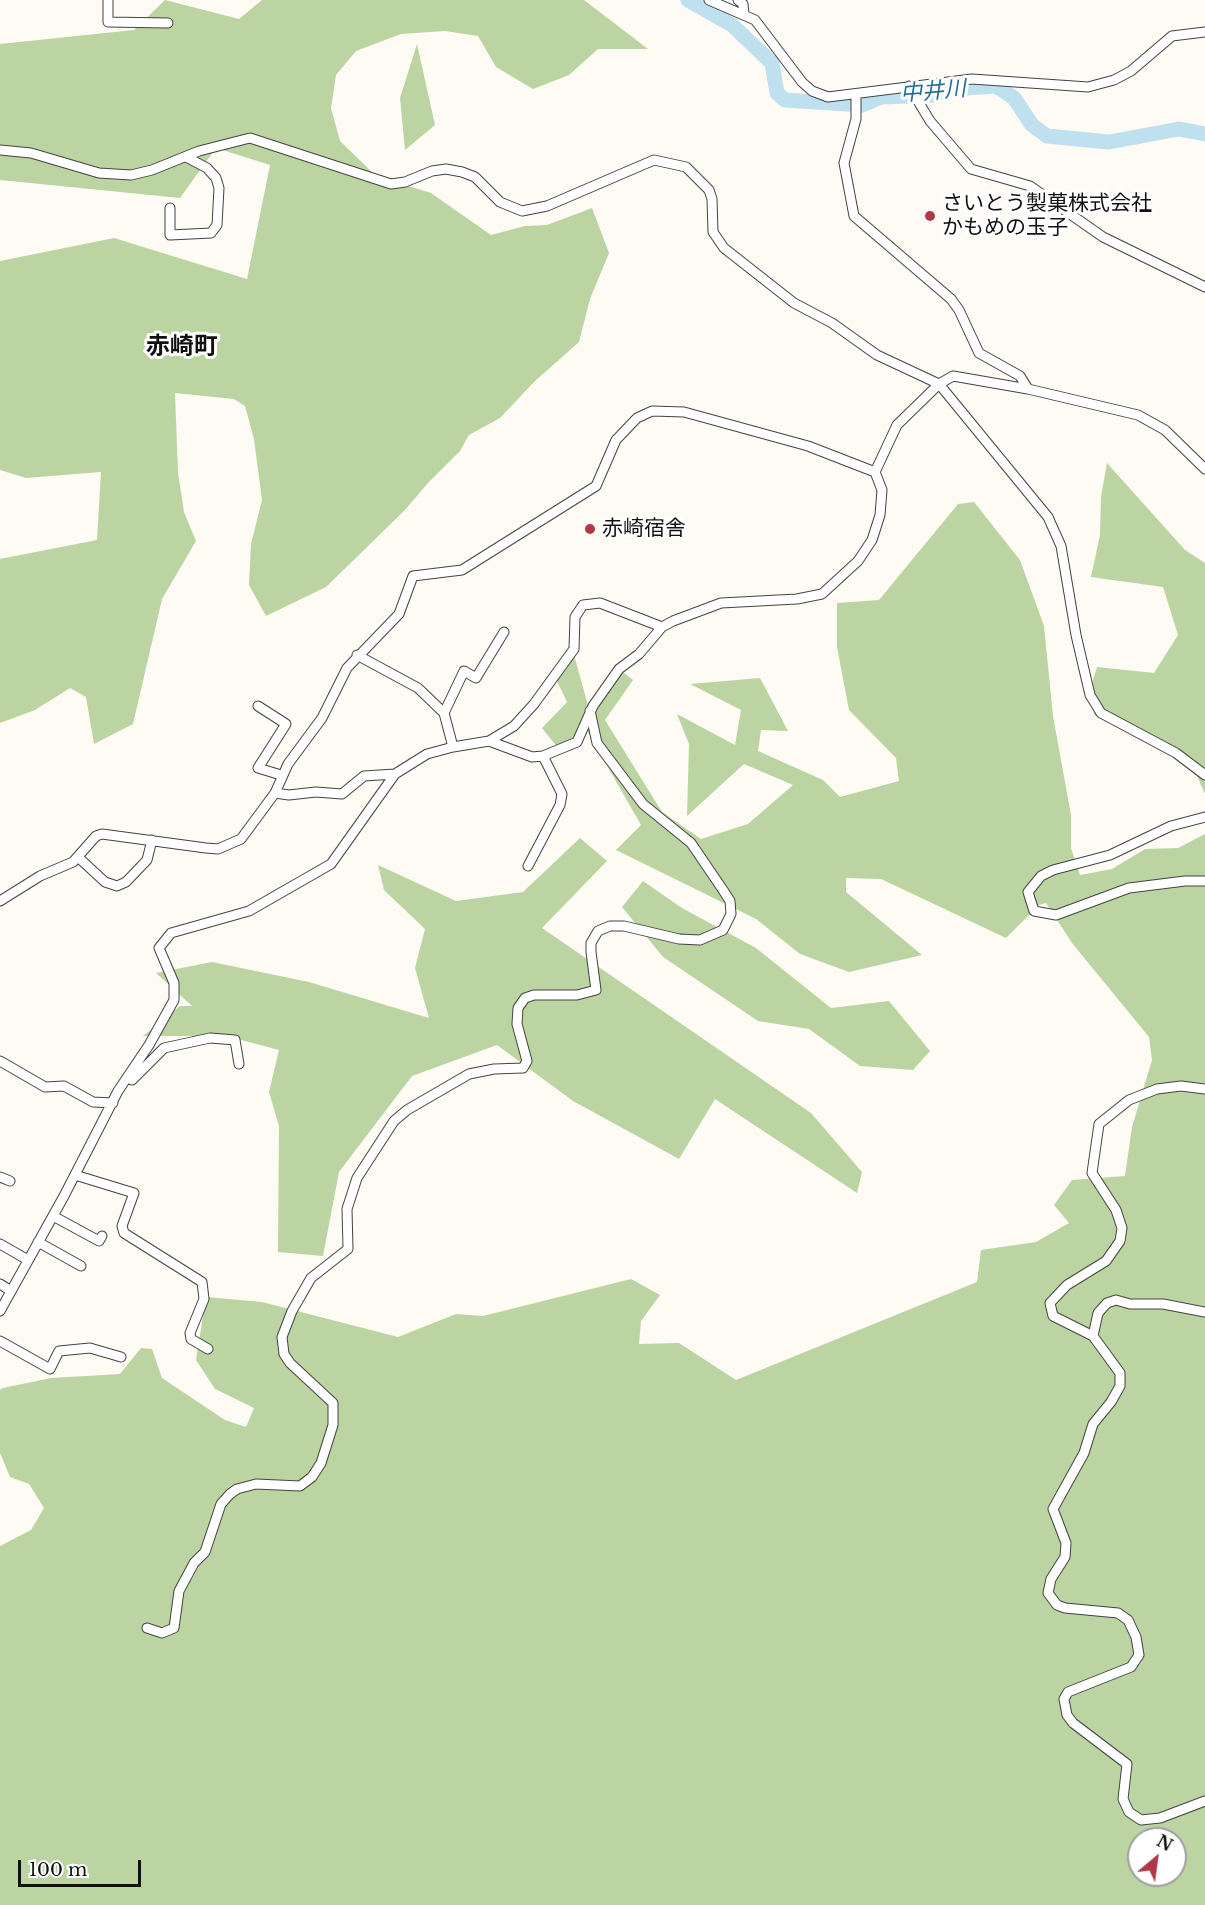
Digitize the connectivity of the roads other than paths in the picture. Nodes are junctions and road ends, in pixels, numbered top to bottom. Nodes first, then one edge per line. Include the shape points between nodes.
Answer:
1 (108, 0) edge
2 (709, 0) edge
3 (738, 0) edge
4 (744, 14) junction
5 (168, 22) dead end
6 (1205, 32) edge
7 (910, 88) junction
8 (856, 101) junction
9 (0, 150) edge
10 (186, 157) junction
11 (170, 208) dead end
12 (1205, 287) edge
13 (939, 384) junction
14 (1028, 389) junction
15 (1205, 470) edge
16 (875, 472) junction
17 (662, 627) junction
18 (504, 632) dead end
19 (357, 655) junction
20 (258, 706) dead end
21 (590, 711) junction
22 (444, 713) junction
23 (489, 741) junction
24 (453, 747) junction
25 (543, 756) junction
26 (395, 774) junction
27 (281, 775) junction
28 (1205, 775) edge
29 (275, 793) junction
30 (1205, 817) edge
31 (152, 840) junction
32 (79, 858) junction
33 (528, 866) dead end
34 (1205, 881) edge
35 (0, 901) edge
36 (0, 1061) edge
37 (239, 1064) dead end
38 (1205, 1089) edge
39 (118, 1091) junction
40 (113, 1103) junction
41 (75, 1175) junction
42 (0, 1177) edge
43 (10, 1181) dead end
44 (53, 1216) junction
45 (102, 1236) dead end
46 (39, 1242) junction
47 (0, 1244) edge
48 (28, 1260) junction
49 (81, 1266) dead end
50 (0, 1284) edge
51 (11, 1291) junction
52 (0, 1311) edge
53 (1205, 1312) edge
54 (1093, 1336) junction
55 (0, 1341) edge
56 (208, 1349) dead end
57 (121, 1357) dead end
58 (147, 1628) dead end
59 (1205, 1801) edge

1 - 5 street via 108,22
2 - 4 street
3 - 4 street via 743,4
4 - 8 street via 756,20 813,91
6 - 7 street via 1172,36 1131,71 1088,87 991,79
7 - 8 street
7 - 12 street via 930,121 971,169 1040,190 1103,237
8 - 14 street via 844,163 854,216 951,299 979,353 1020,376
9 - 10 street via 31,153 112,175 143,173
10 - 11 street via 207,168 216,178 217,225 211,233 170,235
10 - 13 street via 250,138 391,184 446,169 475,177 500,202 522,211 547,206 654,160 676,163 694,173 709,190 713,232 724,248 794,303 878,355
13 - 14 street via 957,375
13 - 16 street via 897,425
13 - 28 street via 1048,517 1061,546 1090,695 1101,713 1176,753
14 - 15 street via 1138,414 1165,430
16 - 17 street via 882,490 872,540 858,561 822,594 721,603
16 - 19 street via 834,454 746,428 684,412 652,411 637,418 616,440 596,486 462,570 413,576 399,614
17 - 21 street via 639,654 619,669
17 - 23 street via 600,603 583,605 575,617 574,649 514,726
18 - 22 street via 476,678 464,670
19 - 22 street via 418,688
19 - 27 street via 346,668 322,718
20 - 27 street via 286,724 258,768
21 - 25 street via 578,742
21 - 58 street via 597,743 642,804 691,843 730,901 731,914 723,930 700,940 624,926 598,931 591,943 596,990 577,995 534,995 525,998 518,1008 528,1061 523,1068 469,1074 394,1121 357,1178 347,1209 348,1249 311,1278 282,1337 284,1354 290,1363 333,1403 333,1425 321,1463 300,1486 256,1484 230,1494 222,1504 205,1552 194,1563 179,1591 174,1628 162,1633
22 - 24 street
23 - 24 street
23 - 25 street via 532,757
24 - 26 street via 427,754
25 - 33 street via 562,794
26 - 29 street via 364,776 342,795
26 - 39 street via 331,864 249,911 181,928 166,938 159,948 174,983 174,1000
27 - 29 street
29 - 31 street via 241,839 232,844 206,848
30 - 34 street via 1171,826 1110,855 1053,870 1041,876 1028,892 1034,911 1056,915 1129,888
31 - 32 street via 102,834
31 - 32 street via 147,860 117,886 105,882
32 - 35 street
36 - 40 street via 45,1087 64,1086 93,1102
37 - 39 street via 235,1040 210,1038 178,1043 154,1056
38 - 54 street via 1157,1089 1130,1100 1099,1124 1092,1173 1116,1210 1122,1228 1120,1241 1106,1261 1067,1285 1050,1303 1053,1316
39 - 40 street
40 - 41 street
41 - 44 street
41 - 56 street via 134,1193 122,1230 202,1282 204,1299 190,1333 191,1339
42 - 43 street
44 - 45 street via 99,1241
44 - 46 street
46 - 48 street
46 - 49 street
47 - 48 street
48 - 51 street
50 - 51 street
51 - 52 street
53 - 54 street via 1116,1300 1098,1313
54 - 59 street via 1120,1373 1120,1386 1094,1424 1084,1453 1053,1509 1066,1544 1065,1557 1048,1593 1057,1605 1065,1608 1103,1610 1128,1620 1139,1655 1131,1667 1068,1692 1064,1705 1073,1723 1127,1764 1123,1799 1129,1812 1141,1820 1160,1818
55 - 57 street via 50,1369 59,1351 90,1348

